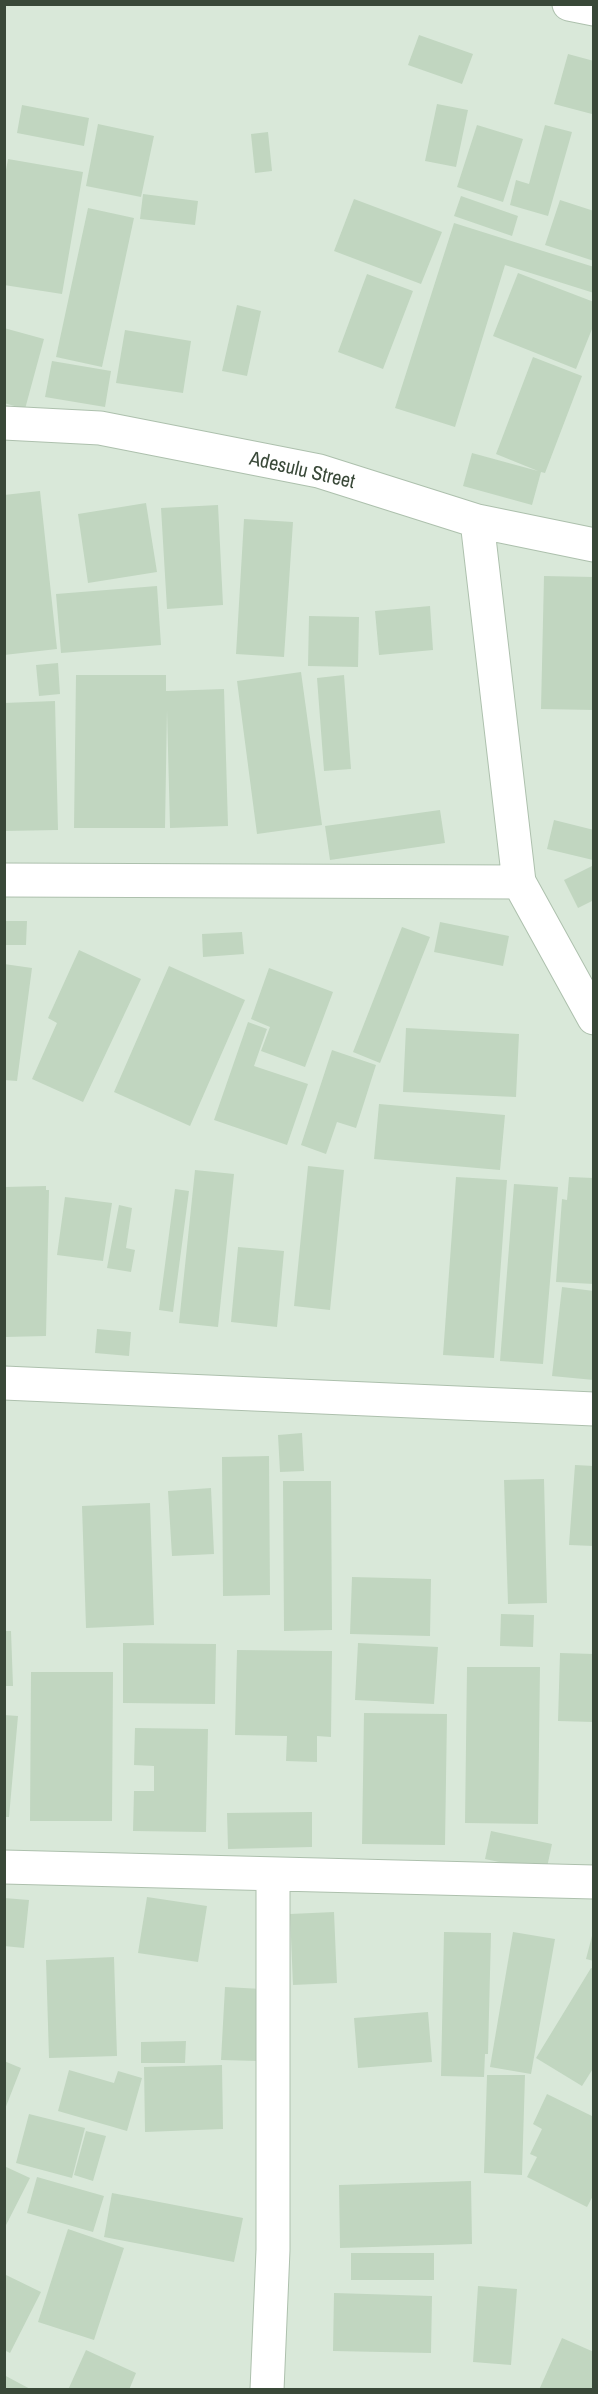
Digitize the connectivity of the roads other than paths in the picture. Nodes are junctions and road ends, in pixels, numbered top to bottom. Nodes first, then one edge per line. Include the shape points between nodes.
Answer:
1 (568, 4) edge
2 (594, 9) edge
3 (4, 423) edge
4 (477, 521) junction
5 (594, 545) edge
6 (4, 880) edge
7 (519, 882) junction
8 (594, 1018) edge
9 (4, 1383) edge
10 (594, 1409) edge
11 (4, 1867) edge
12 (273, 1874) junction
13 (594, 1882) edge
14 (267, 2390) edge

1 - 2 street
3 - 4 street, Adesulu Street via 100,428 319,471
4 - 5 street, Adesulu Street
4 - 7 street
6 - 7 street
7 - 8 street
9 - 10 street
11 - 12 street
12 - 13 street
12 - 14 street via 273,2250

